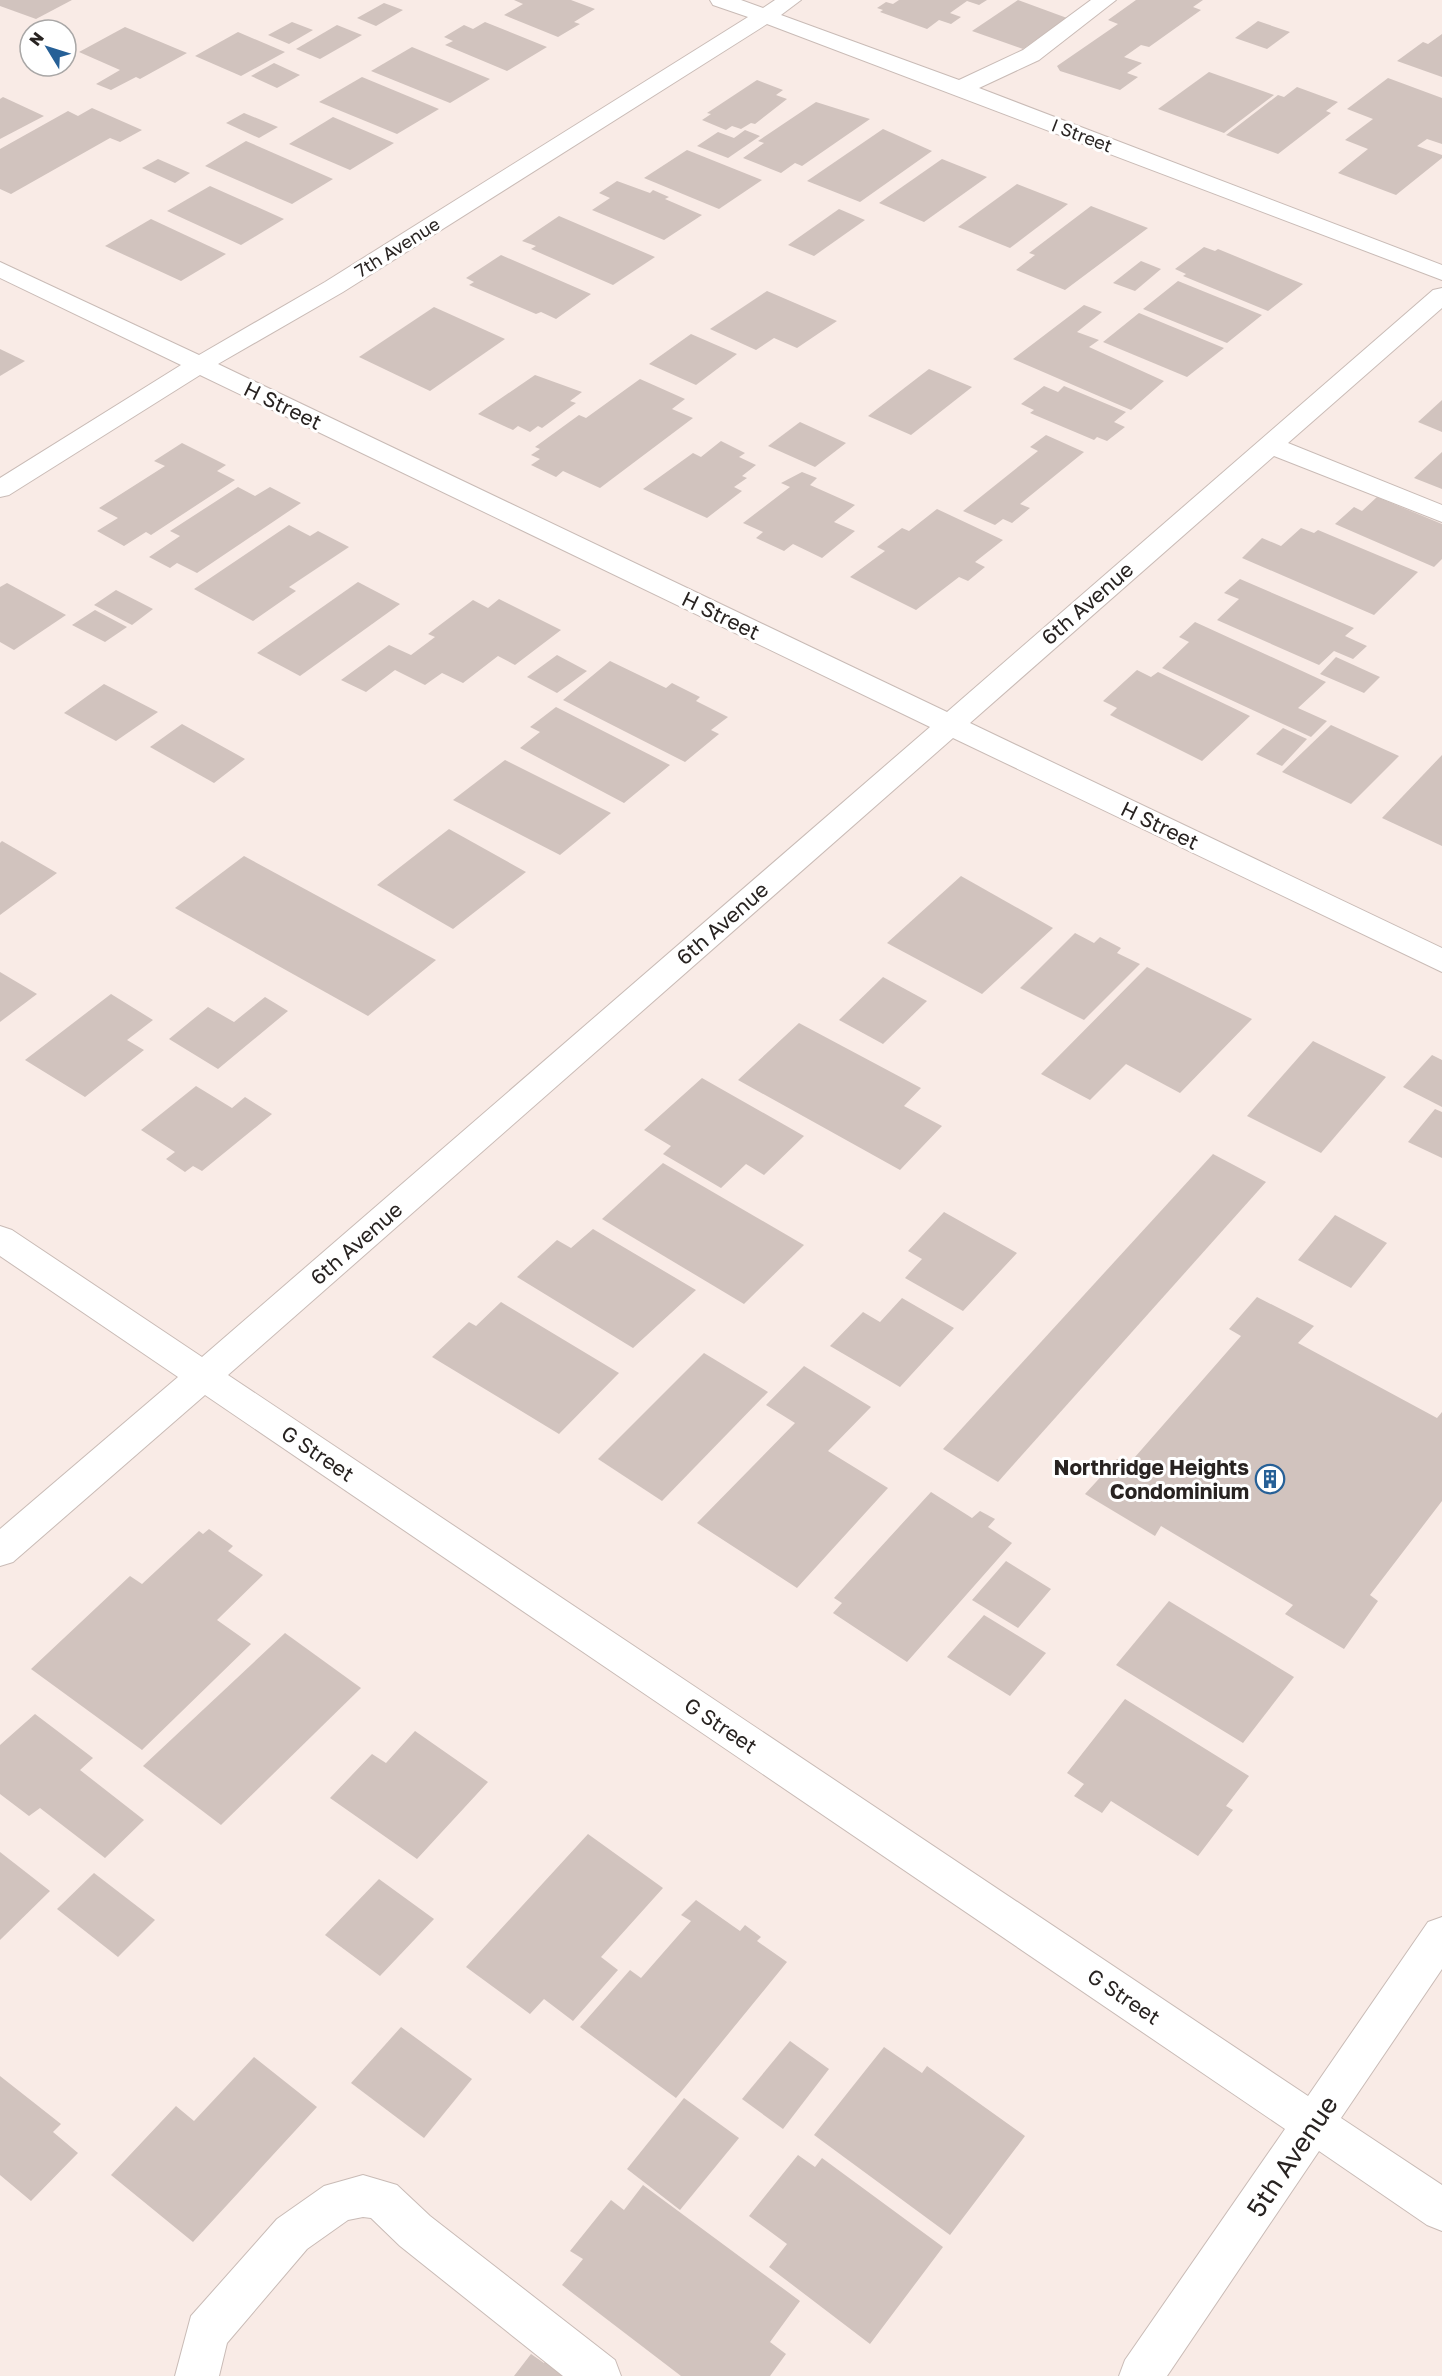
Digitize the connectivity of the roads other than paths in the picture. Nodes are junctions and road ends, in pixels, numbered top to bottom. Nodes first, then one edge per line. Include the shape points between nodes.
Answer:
1 (721, 0) edge
2 (790, 0) edge
3 (1105, 0) edge
4 (764, 17) junction
5 (960, 88) junction
6 (0, 269) edge
7 (1442, 273) edge
8 (1442, 295) edge
9 (199, 365) junction
10 (1269, 445) junction
11 (0, 489) edge
12 (1442, 514) edge
13 (949, 724) junction
14 (1442, 961) edge
15 (0, 1239) edge
16 (202, 1375) junction
17 (0, 1551) edge
18 (1442, 1935) edge
19 (1314, 2124) junction
20 (1442, 2210) edge
21 (196, 2376) edge
22 (599, 2376) edge
23 (1141, 2376) edge

1 - 4 street, I Street
2 - 4 street, 7th Avenue
3 - 5 street via 1031,55
4 - 5 street, I Street
4 - 9 street, 7th Avenue via 344,281
5 - 7 street, I Street
6 - 9 street, H Street
8 - 10 street, 6th Avenue
9 - 11 street, 7th Avenue
9 - 13 street, H Street
10 - 12 street
10 - 13 street, 6th Avenue
13 - 14 street, H Street
13 - 16 street, 6th Avenue
15 - 16 street, G Street
16 - 17 street, 6th Avenue
16 - 19 street, G Street
18 - 19 street, 5th Avenue
19 - 20 street, G Street
19 - 23 street, 5th Avenue
21 - 22 street via 207,2332 292,2234 339,2201 363,2196 382,2200 415,2231

